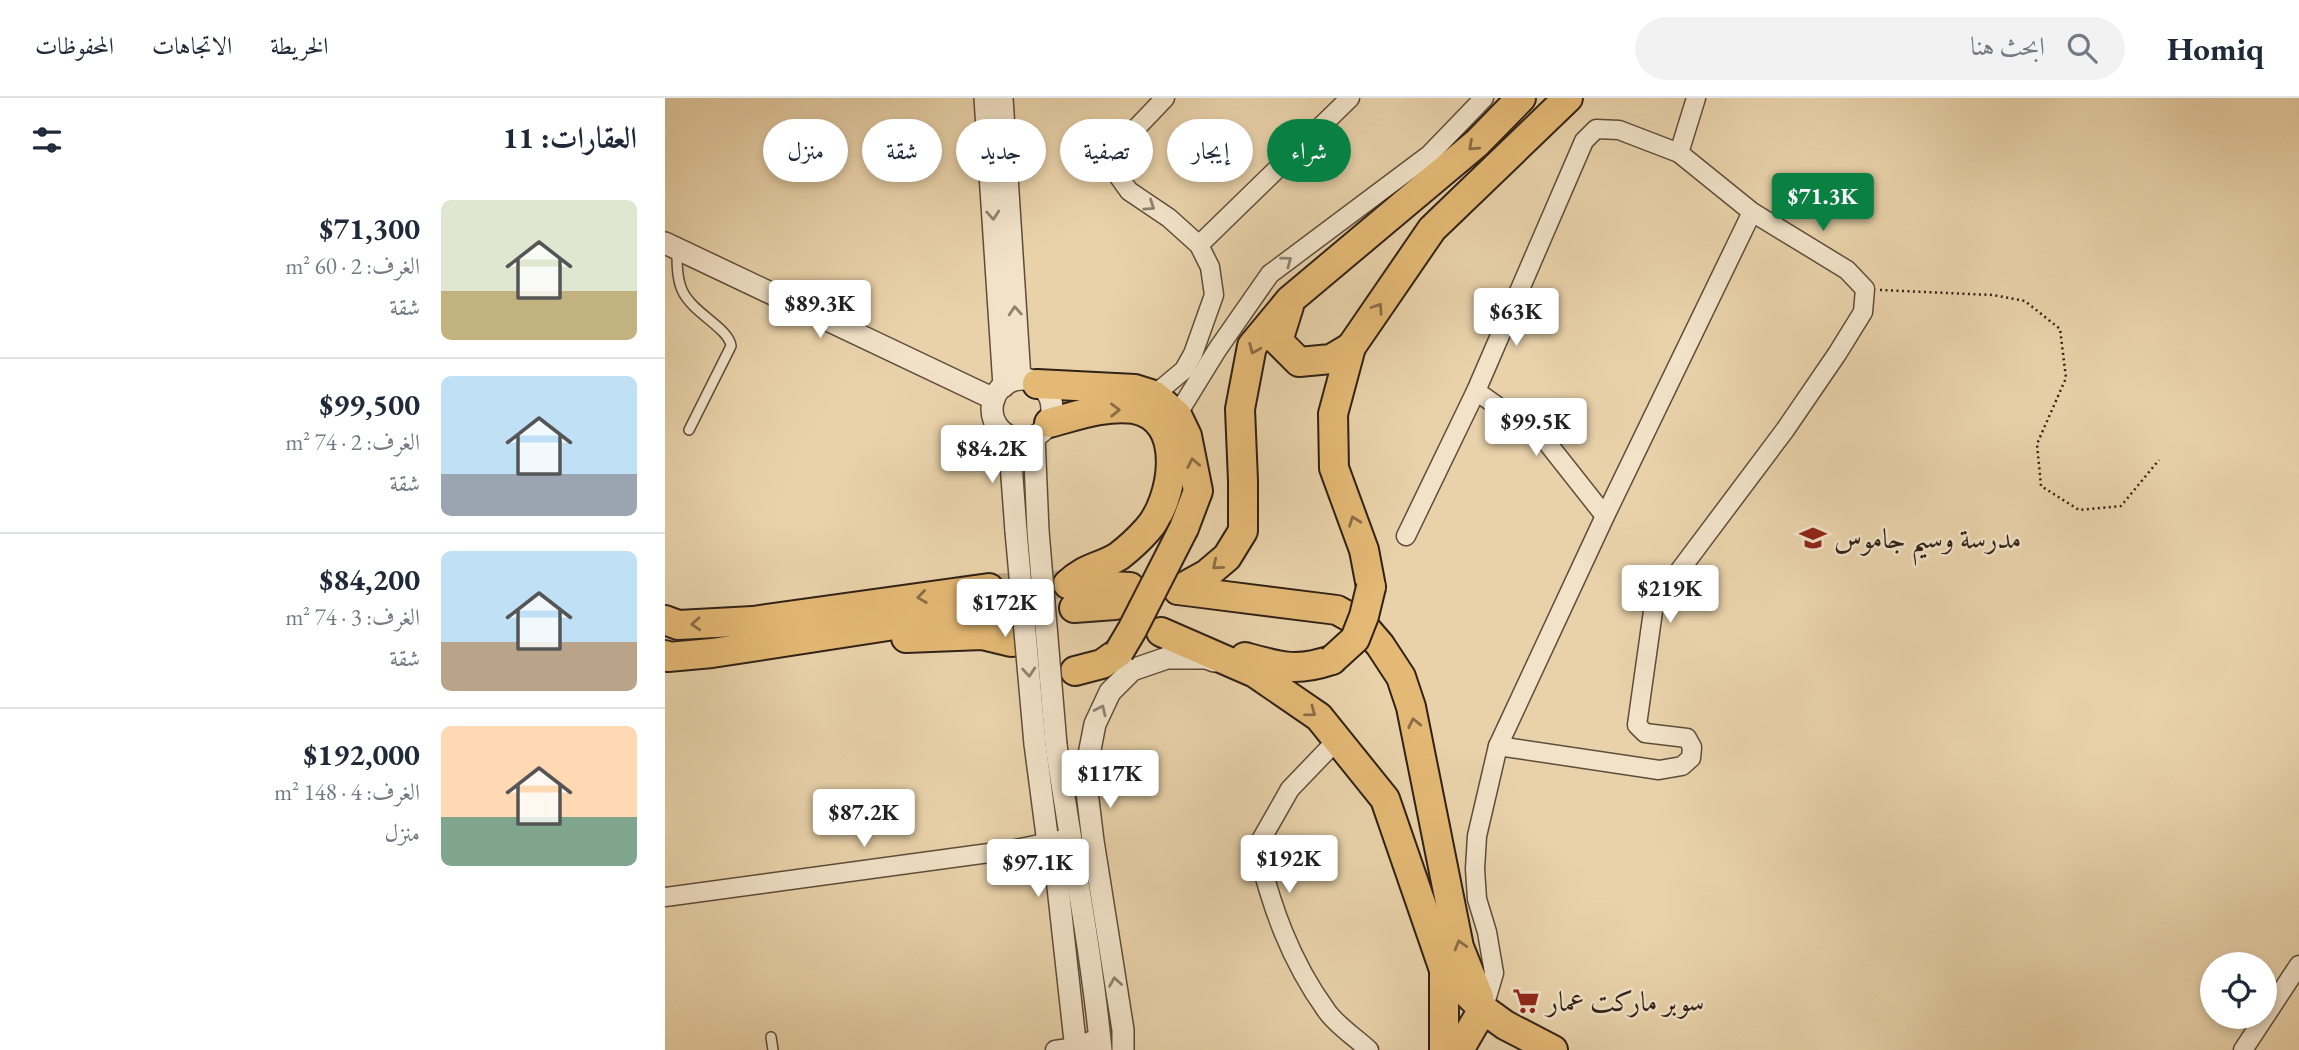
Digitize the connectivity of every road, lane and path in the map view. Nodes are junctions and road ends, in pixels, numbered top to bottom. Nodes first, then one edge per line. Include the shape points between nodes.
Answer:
1 (985, 98) edge
2 (1002, 98) edge
3 (1165, 98) edge
4 (1350, 98) edge
5 (1484, 98) edge
6 (1521, 98) edge
7 (1568, 98) edge
8 (1696, 98) edge
9 (1679, 153) junction
10 (1752, 212) junction
11 (1199, 245) junction
12 (671, 246) edge
13 (1865, 289) junction
14 (1290, 300) junction
15 (1350, 347) junction
16 (1014, 387) junction
17 (1476, 391) junction
18 (1154, 395) junction
19 (1177, 415) junction
20 (689, 430) dead end
21 (1041, 430) junction
22 (1009, 436) junction
23 (2159, 460) dead end
24 (1605, 516) junction
25 (1406, 537) dead end
26 (1122, 596) dead end
27 (665, 620) edge
28 (1011, 642) dead end
29 (712, 653) junction
30 (665, 655) edge
31 (1075, 670) dead end
32 (1255, 673) junction
33 (1338, 739) junction
34 (1045, 745) junction
35 (1498, 746) junction
36 (1069, 838) junction
37 (1048, 843) junction
38 (665, 897) edge
39 (2299, 965) edge
40 (1444, 970) junction
41 (1483, 1009) junction
42 (771, 1037) dead end
43 (1100, 1044) edge
44 (1069, 1049) edge
45 (773, 1050) edge
46 (1123, 1050) edge
47 (1369, 1050) edge
48 (1444, 1050) edge
49 (1459, 1050) edge
50 (1553, 1050) edge
51 (2243, 1050) edge

1 -> 16 street
16 -> 2 street
3 -> 11 street via 1124,141 1114,170 1129,191
4 - 11 street
19 -> 5 street via 1270,274 1429,155
6 -> 14 main road via 1477,143
15 -> 7 main road via 1432,229
8 - 9 street
9 - 10 street
9 - 17 street via 1619,130 1596,129 1584,141
10 - 13 street via 1847,270
10 - 24 street
11 - 18 street via 1210,267 1214,295 1184,370
12 - 16 street
12 - 20 lane via 682,290 693,307 731,339
13 - 23 path via 1993,295 2025,301 2060,330 2066,378 2037,444 2041,486 2079,510 2121,506
13 - 35 street via 1863,312 1822,376 1674,578 1655,597 1637,725 1645,733 1687,738 1691,758 1682,766 1659,770
14 - 15 main road via 1278,341 1299,362 1331,359
14 - 41 main road via 1252,346 1240,409 1243,531 1227,557 1178,590 1336,610 1362,624 1380,645 1401,677 1411,707 1459,947
32 -> 15 main road, bridge via 1168,635 1285,668 1332,660 1355,639 1371,587 1364,550 1334,468 1333,414
16 - 18 main road via 1135,389
16 - 21 street via 1049,397 1051,414
16 - 22 street via 993,416
17 - 24 street via 1545,440
17 - 25 street
18 - 19 main road
31 -> 19 main road, bridge via 1102,664 1119,652 1184,528 1198,491 1187,436
21 - 22 street via 1017,439
21 -> 26 main road via 1105,409 1135,410 1157,420 1169,439 1165,501 1148,529 1119,556 1078,574 1071,596
21 - 34 street, bridge via 1038,531
22 -> 34 street, bridge via 1016,531
24 - 35 street
29 -> 27 main road via 990,599 753,621 678,625
28 - 29 main road via 960,635 895,639 784,657
29 - 30 main road
32 -> 33 main road via 1319,717
46 -> 32 street via 1085,775 1095,724 1110,692 1132,670 1167,658 1206,658
33 - 40 main road via 1385,799
33 - 47 street via 1290,789 1257,847 1269,898 1292,954 1327,1012
34 - 36 street
34 - 37 street
35 - 41 street via 1477,836 1475,869 1494,973
36 - 37 street
36 - 43 street
37 - 38 street
37 - 44 street via 1056,869
39 - 51 street
40 - 41 main road
40 - 48 main road
41 - 49 main road
41 - 50 main road
42 - 45 lane
43 - 44 street

